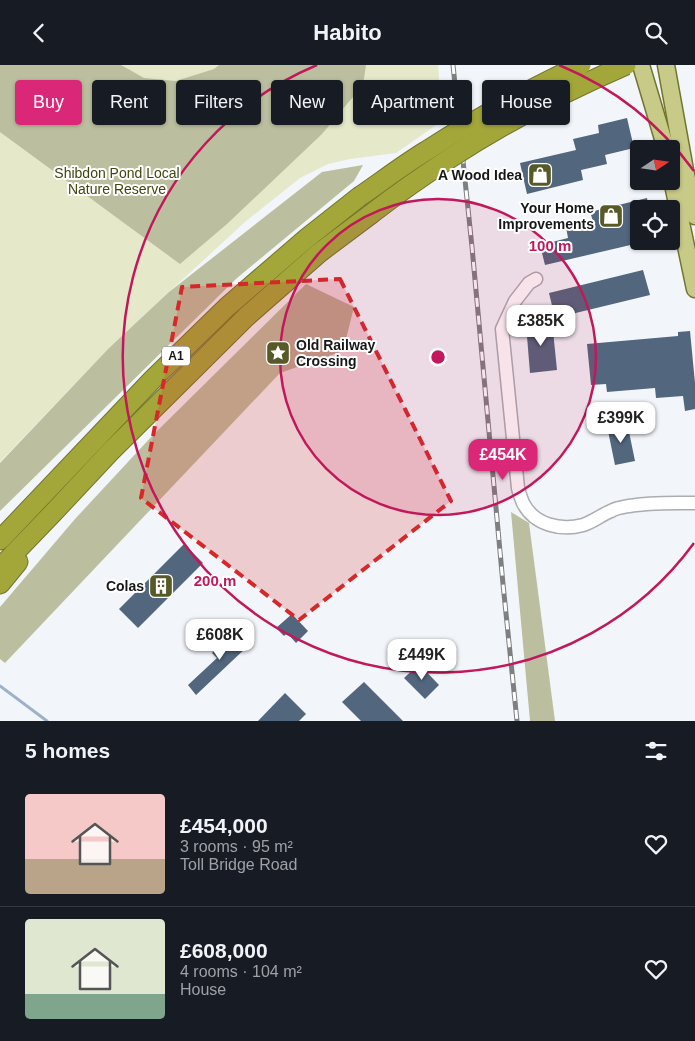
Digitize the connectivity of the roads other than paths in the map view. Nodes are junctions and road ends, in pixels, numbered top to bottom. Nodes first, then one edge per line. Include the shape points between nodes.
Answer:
1 (581, 65) edge
2 (626, 65) edge
3 (641, 65) edge
4 (650, 65) edge
5 (666, 65) edge
6 (663, 140) edge
7 (664, 140) edge
8 (674, 190) edge
9 (695, 216) edge
10 (536, 279) dead end
11 (695, 289) edge
12 (695, 503) edge
13 (52, 514) junction
14 (3, 536) edge
15 (0, 568) edge
16 (0, 585) edge

1 - 14 highway, A1, bridge via 482,116 423,152 307,239 227,307 153,379
2 - 13 highway, A1, bridge via 536,108 439,165 319,253 246,317 116,445
3 - 6 main road
4 - 7 main road
5 - 9 main road
8 - 11 main road
10 - 12 street via 515,301 502,329 518,488 528,512 551,526 566,528 628,506
13 - 15 highway, A1
13 - 16 highway

